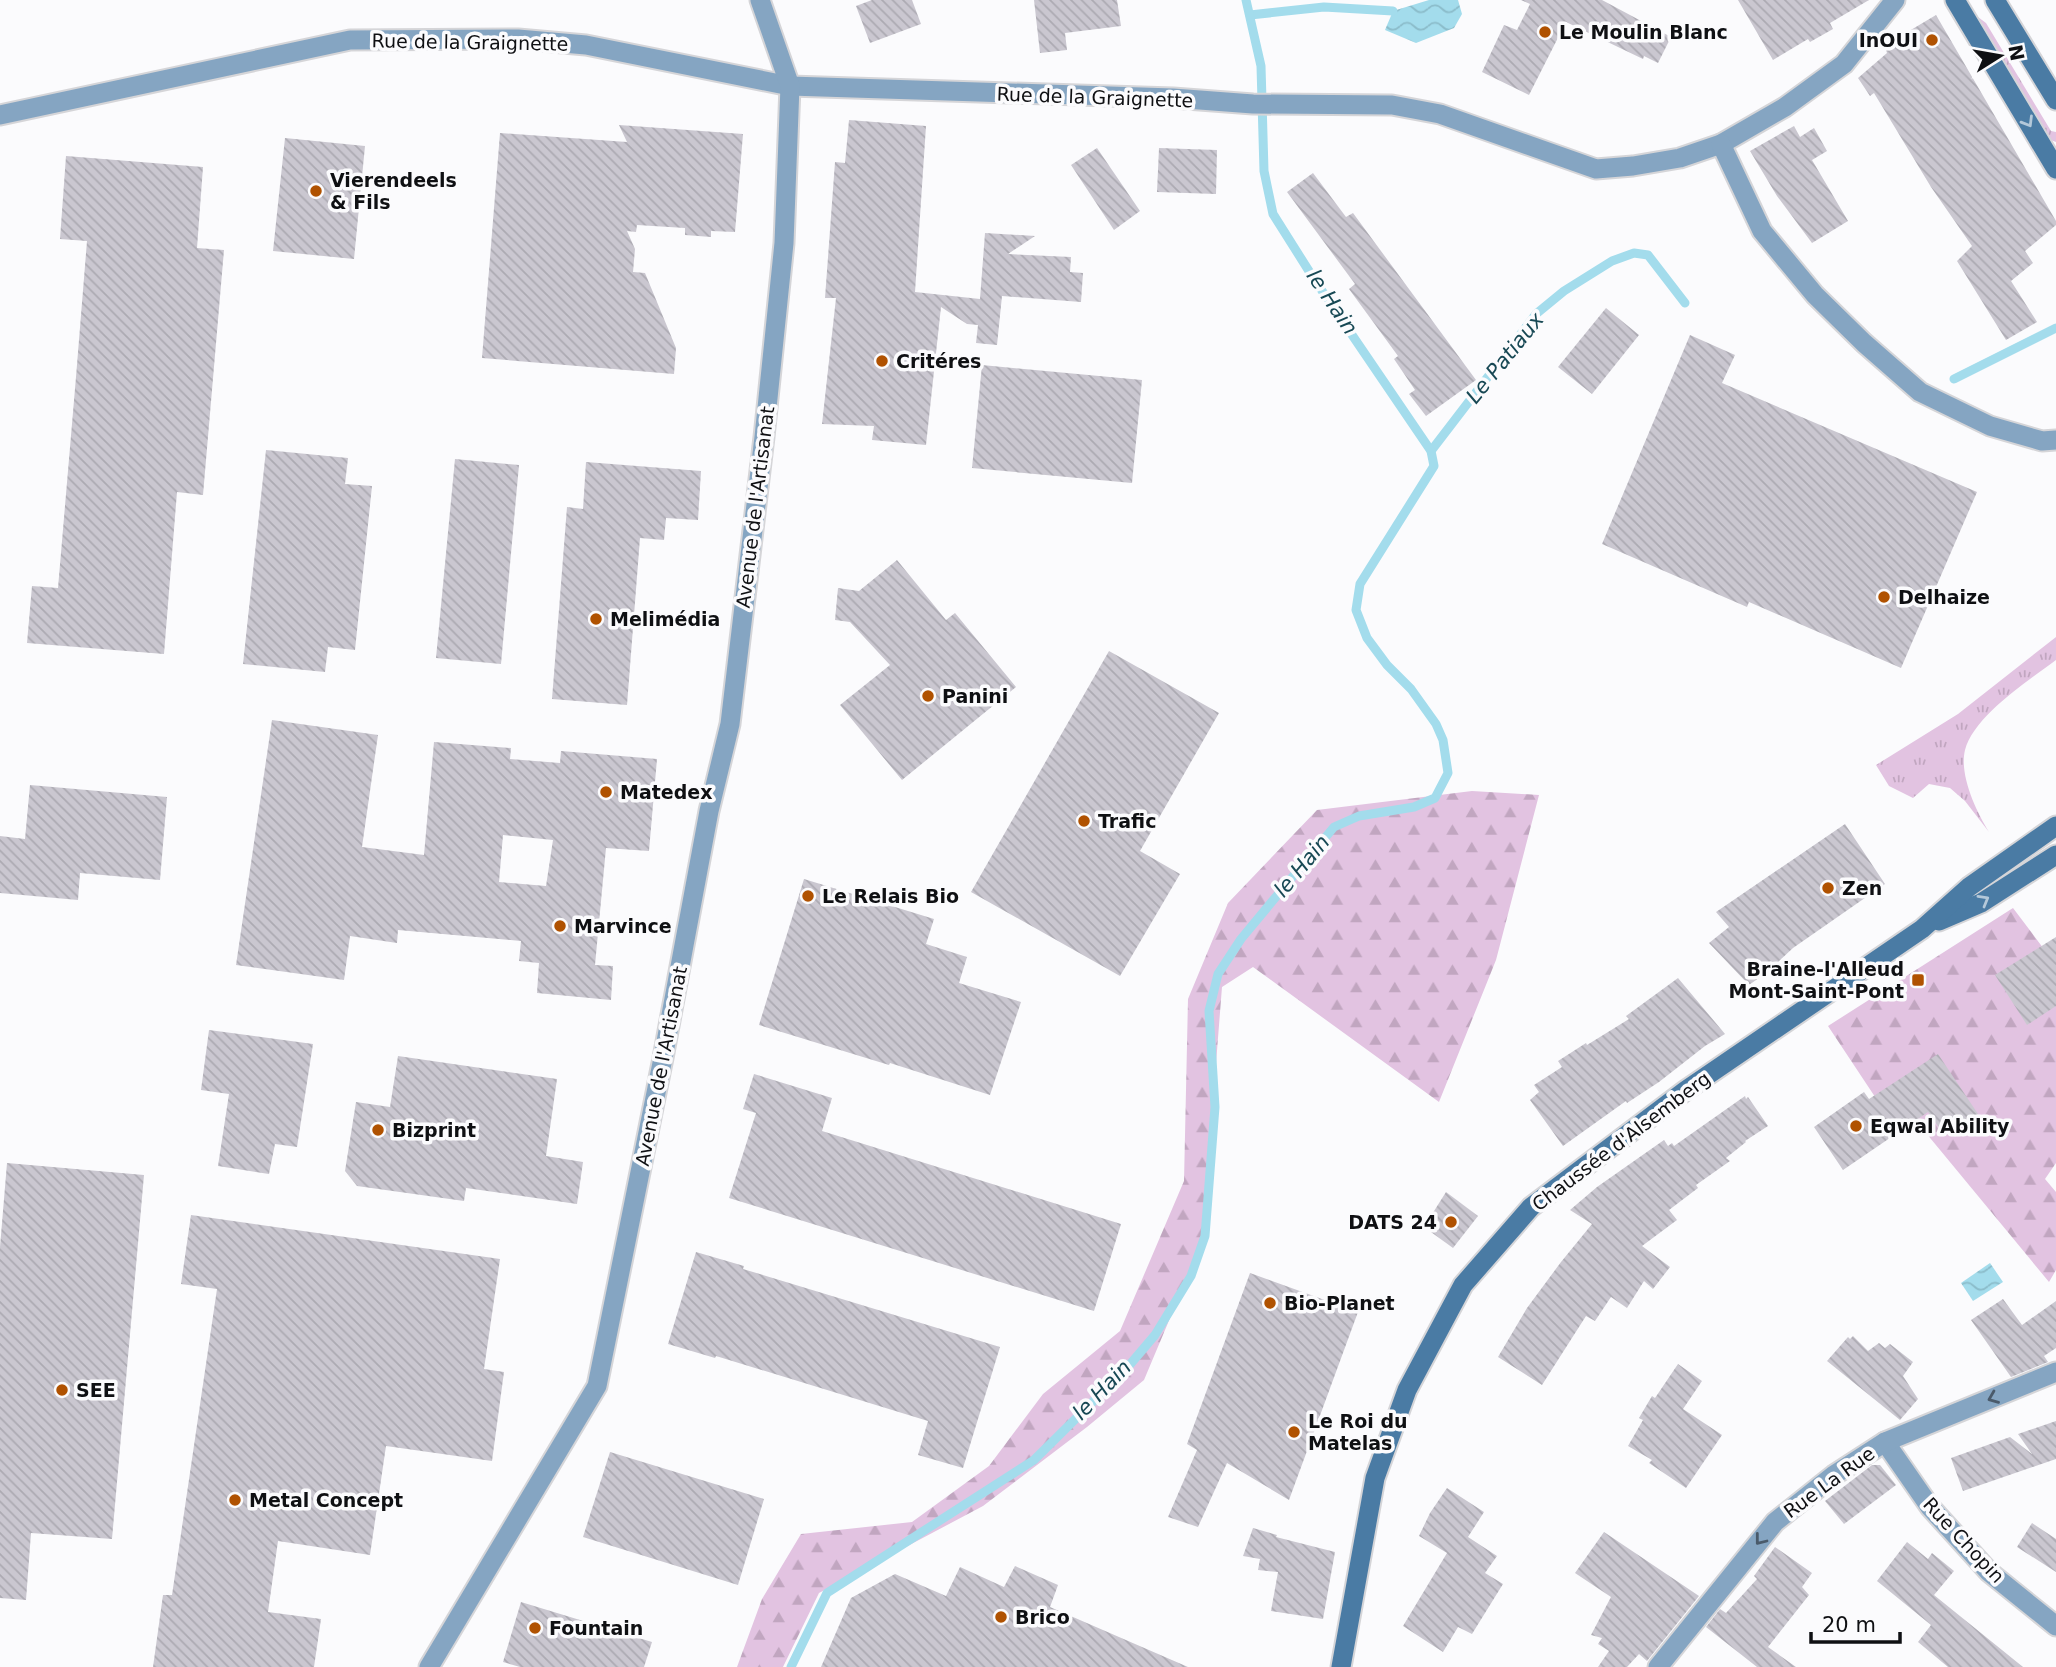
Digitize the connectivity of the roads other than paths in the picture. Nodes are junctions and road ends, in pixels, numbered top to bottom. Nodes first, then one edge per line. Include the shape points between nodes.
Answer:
1 (760, 0) edge
2 (1895, 0) edge
3 (1955, 0) edge
4 (1995, 0) edge
5 (790, 86) junction
6 (2056, 100) edge
7 (0, 116) edge
8 (1721, 144) junction
9 (2056, 169) edge
10 (2049, 441) edge
11 (2056, 826) edge
12 (2056, 855) edge
13 (1922, 929) junction
14 (2056, 1371) edge
15 (1885, 1442) junction
16 (2056, 1626) edge
17 (429, 1667) edge
18 (1341, 1667) edge
19 (1658, 1667) edge

1 - 5 street
2 - 8 street, Rue de la Graignette via 1844,64 1785,107
3 -> 9 main road
4 - 6 main road
5 - 7 street, Rue de la Graignette via 586,45 495,39 351,40
5 - 8 street, Rue de la Graignette via 1392,105 1440,114 1596,170 1680,158
5 - 17 street, Avenue de l'Artisanat via 784,243 730,723 597,1386
8 - 10 street via 1762,231 1815,295 1864,343 1920,392 1990,426
11 - 13 main road, Chaussée d'Alsemberg via 1969,887
13 -> 12 main road, Chaussée d'Alsemberg via 1981,903
13 - 18 main road, Chaussée d'Alsemberg via 1686,1090 1531,1207 1463,1285 1407,1390 1374,1478
14 -> 15 street, Rue La Rue
15 - 16 street, Rue Chopin via 1930,1507 1989,1572
15 -> 19 street, Rue La Rue via 1775,1522

